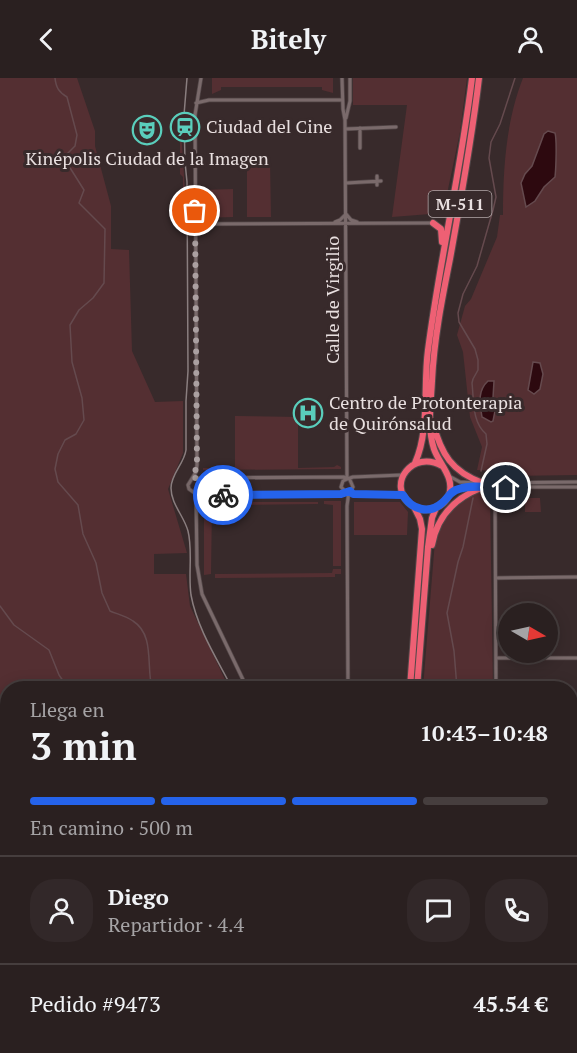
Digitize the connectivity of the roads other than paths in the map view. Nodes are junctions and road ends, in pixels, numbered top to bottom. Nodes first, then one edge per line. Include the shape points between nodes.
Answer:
1 (201, 78) edge
2 (342, 78) edge
3 (350, 78) edge
4 (472, 78) edge
5 (479, 78) edge
6 (342, 100) junction
7 (196, 103) junction
8 (345, 120) junction
9 (396, 127) dead end
10 (360, 128) junction
11 (345, 129) junction
12 (360, 148) dead end
13 (378, 176) dead end
14 (346, 183) junction
15 (451, 208) junction
16 (346, 214) junction
17 (333, 223) junction
18 (359, 223) junction
19 (433, 223) junction
20 (195, 224) junction
21 (346, 224) junction
22 (442, 257) junction
23 (431, 412) junction
24 (415, 463) junction
25 (442, 466) junction
26 (404, 475) junction
27 (449, 476) junction
28 (193, 478) junction
29 (200, 478) junction
30 (347, 479) junction
31 (577, 482) edge
32 (482, 485) junction
33 (577, 487) edge
34 (495, 488) junction
35 (348, 491) junction
36 (198, 494) junction
37 (449, 494) junction
38 (403, 495) junction
39 (414, 507) junction
40 (436, 508) junction
41 (429, 554) junction
42 (577, 577) edge
43 (496, 578) junction
44 (496, 658) junction
45 (577, 658) edge
46 (244, 681) edge
47 (348, 681) edge
48 (411, 681) edge
49 (418, 681) edge
50 (496, 681) edge

1 - 7 street
2 - 6 street, Calle de Virgilio
3 - 8 street, Calle de Virgilio
4 - 15 highway, M-511
5 - 23 highway, M-511 via 437,329
6 - 7 street
6 - 8 street, Calle de Virgilio
7 - 20 street
8 - 11 street, Calle de Virgilio
9 - 10 street
10 - 11 street
10 - 12 street
11 - 14 street, Calle de Virgilio
13 - 14 street via 379,182
14 - 16 street, Calle de Virgilio
15 - 19 highway, M-511 via 446,219
15 - 22 highway, M-511
16 - 17 street
16 - 18 street
16 - 21 street, Calle de Virgilio
17 - 20 street
17 - 21 street
18 - 19 street
18 - 21 street
19 - 22 highway, M-511 via 441,229
20 - 28 street via 197,465
21 - 30 street, Calle de Virgilio
22 - 24 highway, M-511 via 427,352 423,440
23 - 25 highway, M-511 via 431,438
23 - 32 highway via 436,435 451,463
24 - 25 highway via 429,460
24 - 26 highway, M-511
25 - 27 highway, M-511
26 - 30 street
26 - 38 highway
27 - 32 street
27 - 37 highway
28 - 29 street
28 - 36 street via 189,489
29 - 30 street
29 - 36 street via 205,488
30 - 35 street via 353,487
30 - 35 street via 341,484
31 - 32 street
32 - 34 street
32 - 37 street
32 - 41 highway via 445,513
33 - 34 street
34 - 43 street
35 - 36 street
35 - 38 street
35 - 47 street
36 - 46 street via 197,565 202,594
37 - 40 highway
38 - 39 highway
39 - 40 highway
39 - 48 highway via 422,529
40 - 41 highway via 430,524
41 - 49 highway
42 - 43 street
43 - 44 street
44 - 45 street
44 - 50 street

